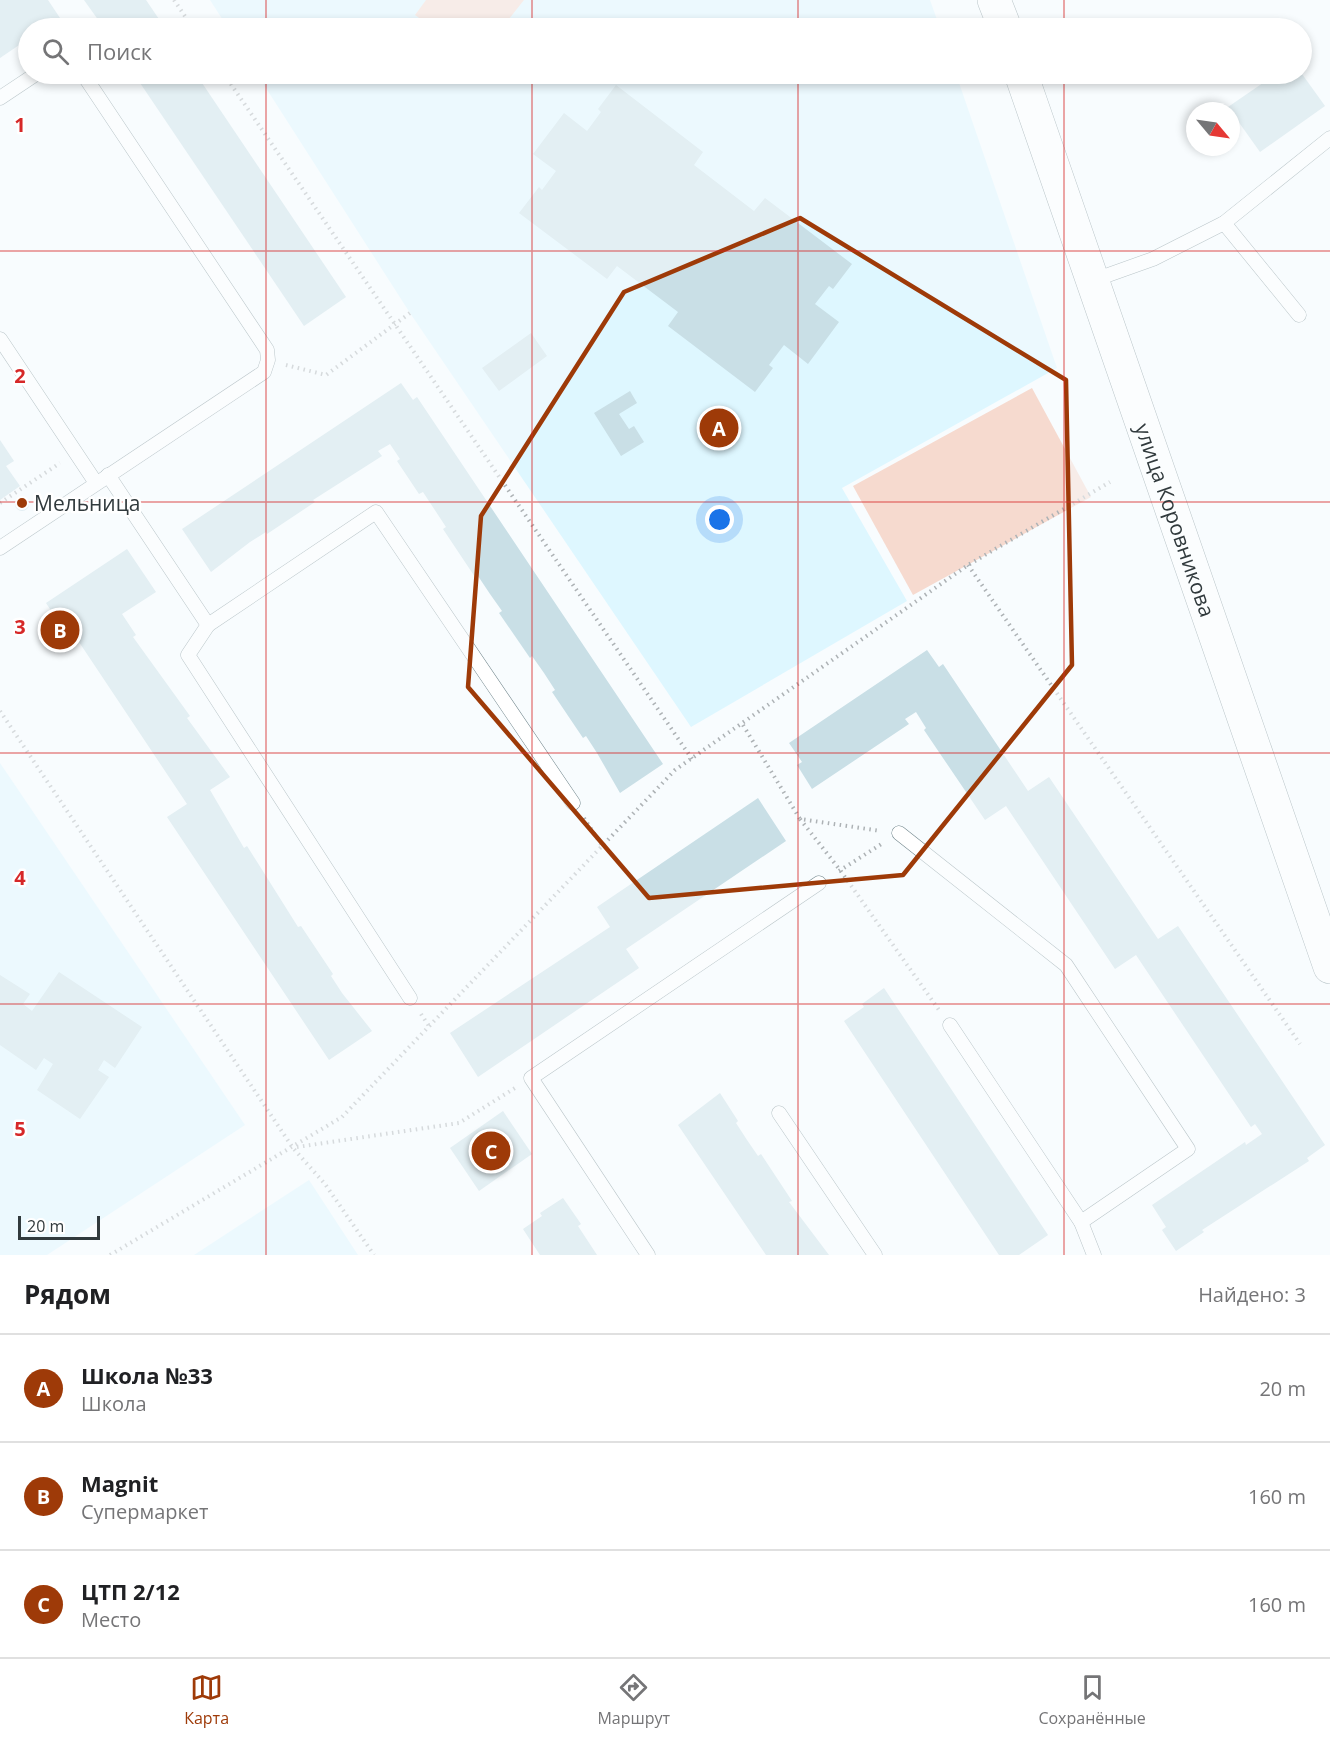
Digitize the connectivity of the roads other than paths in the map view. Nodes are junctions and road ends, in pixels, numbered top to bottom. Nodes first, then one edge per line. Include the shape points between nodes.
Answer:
1 (994, 0) edge
2 (1001, 18) edge
3 (21, 84) edge
4 (90, 84) edge
5 (1025, 84) edge
6 (0, 98) edge
7 (1330, 138) edge
8 (1224, 223) junction
9 (1094, 280) junction
10 (1299, 315) dead end
11 (0, 339) edge
12 (108, 475) junction
13 (96, 483) junction
14 (0, 548) edge
15 (208, 625) junction
16 (573, 803) road end
17 (899, 833) road end
18 (819, 883) road end
19 (1330, 967) edge
20 (410, 998) dead end
21 (950, 1025) road end
22 (779, 1113) dead end
23 (1081, 1222) junction
24 (648, 1255) edge
25 (875, 1255) edge
26 (1092, 1255) edge

1 - 2 street
3 - 6 lane
4 - 12 lane via 267,350 268,360 264,372
5 - 9 street, улица Коровникова
7 - 8 lane
8 - 9 lane via 1153,259
8 - 10 lane
9 - 19 street, улица Коровникова
11 - 13 lane
12 - 13 lane
12 - 15 lane
13 - 14 lane
15 - 16 lane via 376,512
15 - 20 lane via 188,655
17 - 23 lane via 1066,965 1188,1149
18 - 24 lane via 531,1078
21 - 23 lane
22 - 25 lane
23 - 26 lane

